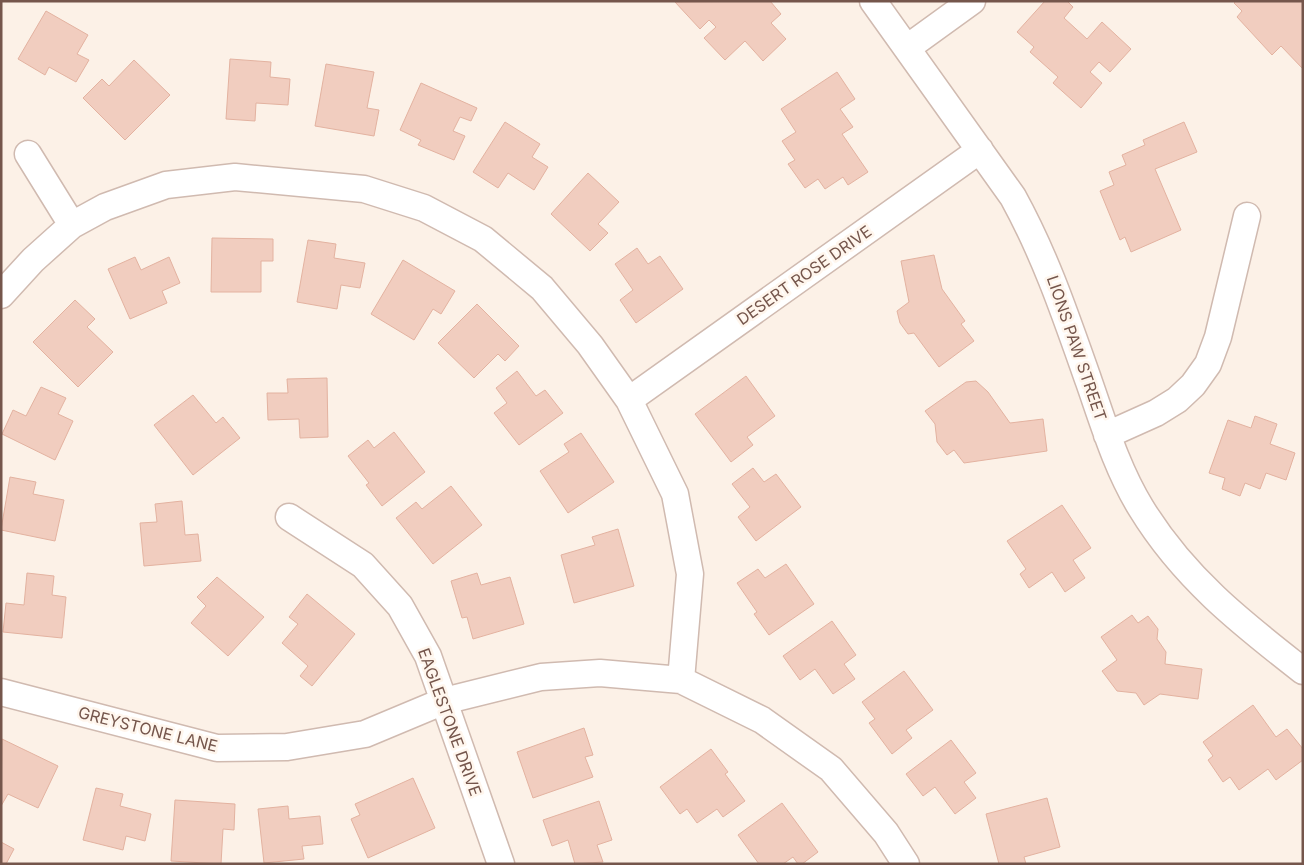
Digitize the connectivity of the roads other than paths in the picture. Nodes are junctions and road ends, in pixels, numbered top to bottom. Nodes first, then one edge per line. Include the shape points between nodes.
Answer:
1 (873, 1) edge
2 (972, 1) edge
3 (907, 48) junction
4 (980, 150) junction
5 (28, 154) dead end
6 (1247, 216) dead end
7 (72, 225) junction
8 (1, 295) edge
9 (628, 400) junction
10 (1107, 435) junction
11 (289, 517) dead end
12 (1303, 671) edge
13 (681, 680) junction
14 (1, 692) edge
15 (444, 701) junction
16 (501, 864) edge
17 (906, 864) edge

1 - 3 street, LIONS PAW STREET
2 - 3 street
3 - 4 street, LIONS PAW STREET
4 - 9 street, DESERT ROSE DRIVE
4 - 10 street, LIONS PAW STREET via 1014,196 1050,270
5 - 7 street
6 - 10 street via 1218,337 1208,364 1177,400
7 - 8 street
7 - 9 street via 105,207 166,185 235,177 364,189 381,194 424,208 483,239 542,288 590,345
9 - 13 street via 674,494 690,574
10 - 12 street, LIONS PAW STREET via 1141,508 1185,568 1208,594
11 - 15 street, EAGLESTONE DRIVE via 363,566 400,606 428,656
13 - 15 street, GREYSTONE LANE via 600,674 541,677
13 - 17 street, GREYSTONE LANE via 762,720 831,768 886,833
14 - 15 street, GREYSTONE LANE via 217,748 287,747 365,734
15 - 16 street, EAGLESTONE DRIVE

